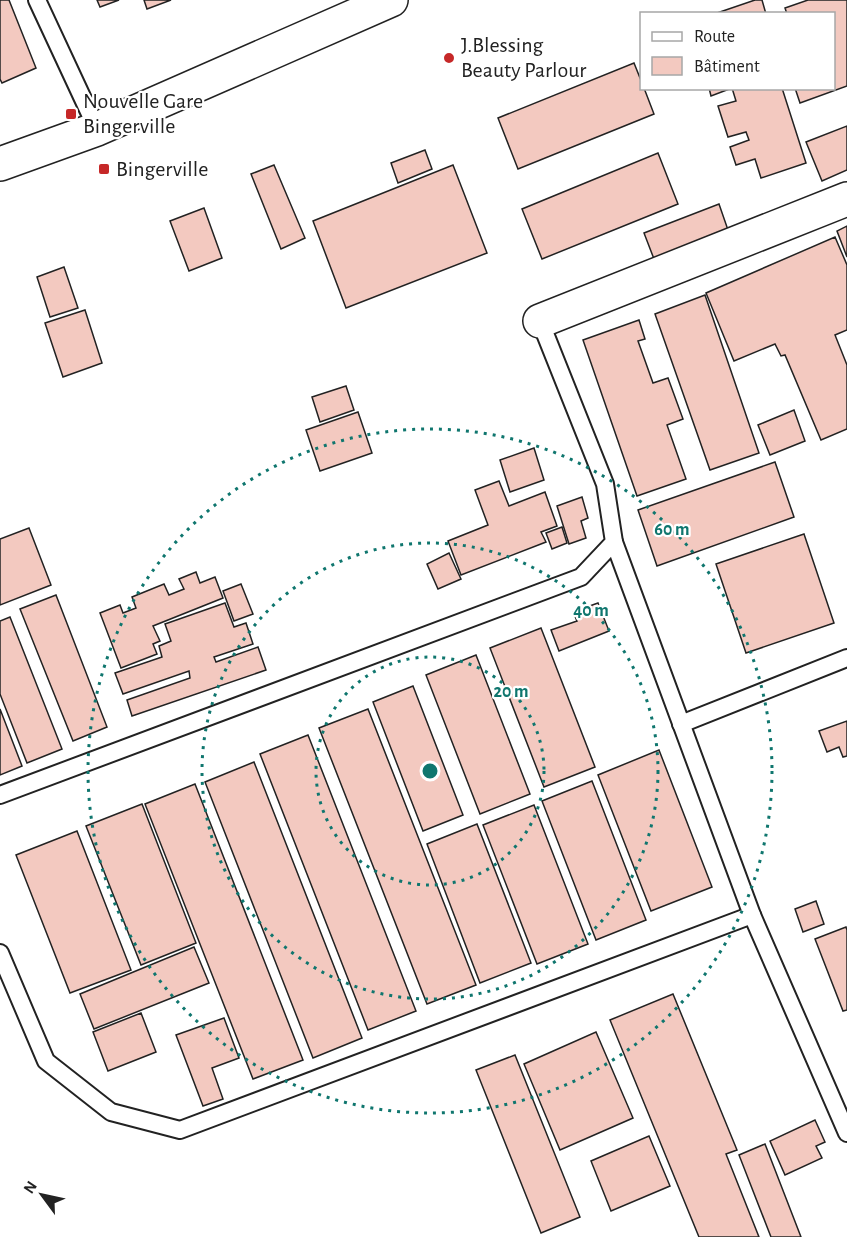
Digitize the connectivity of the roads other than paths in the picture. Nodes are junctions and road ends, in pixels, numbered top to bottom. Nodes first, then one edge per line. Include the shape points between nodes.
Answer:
1 (37, 0) edge
2 (391, 0) edge
3 (97, 129) junction
4 (0, 164) edge
5 (847, 199) edge
6 (540, 321) joint
7 (614, 542) junction
8 (847, 658) edge
9 (681, 724) junction
10 (0, 795) edge
11 (752, 915) junction
12 (0, 953) edge
13 (7, 988) edge
14 (847, 1133) edge

1 - 3 lane
2 - 3 main road
3 - 4 main road
5 - 6 main road
6 - 7 lane via 605,484
7 - 9 lane
7 - 10 lane via 581,577
8 - 9 lane
9 - 11 lane
11 - 13 lane via 180,1130 111,1112 46,1061
11 - 14 lane
12 - 13 lane

